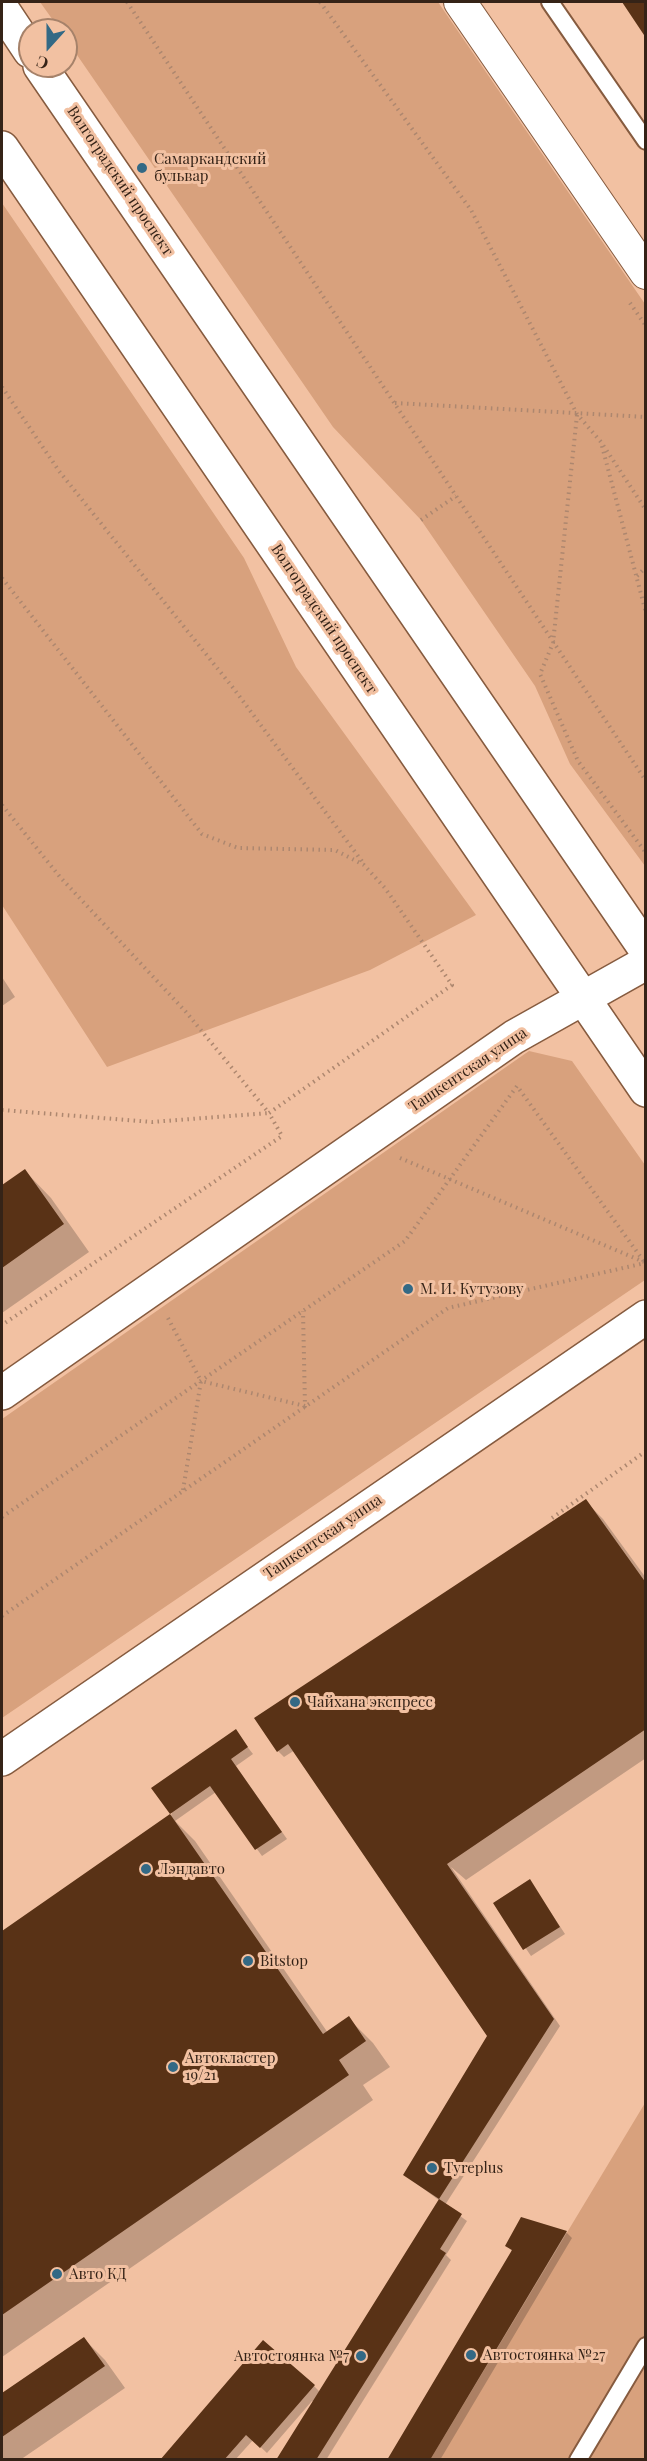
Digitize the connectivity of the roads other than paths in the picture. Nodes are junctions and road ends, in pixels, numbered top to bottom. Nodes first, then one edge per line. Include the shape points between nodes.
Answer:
1 (460, 2) edge
2 (550, 2) edge
3 (2, 9) edge
4 (18, 33) edge
5 (48, 78) edge
6 (645, 141) edge
7 (2, 148) edge
8 (645, 273) edge
9 (645, 950) edge
10 (645, 963) edge
11 (583, 998) junction
12 (645, 1090) edge
13 (645, 1317) edge
14 (2, 1393) edge
15 (2, 1759) edge
16 (645, 2346) edge
17 (578, 2460) edge

1 - 8 street
2 - 6 lane
3 - 4 main road
5 - 9 main road, Волгоградский проспект
7 - 11 main road, Волгоградский проспект
10 - 11 main road, Ташкентская улица
11 - 12 main road, Волгоградский проспект
11 - 14 main road, Ташкентская улица via 514,1037
13 - 15 main road, Ташкентская улица
16 - 17 lane

